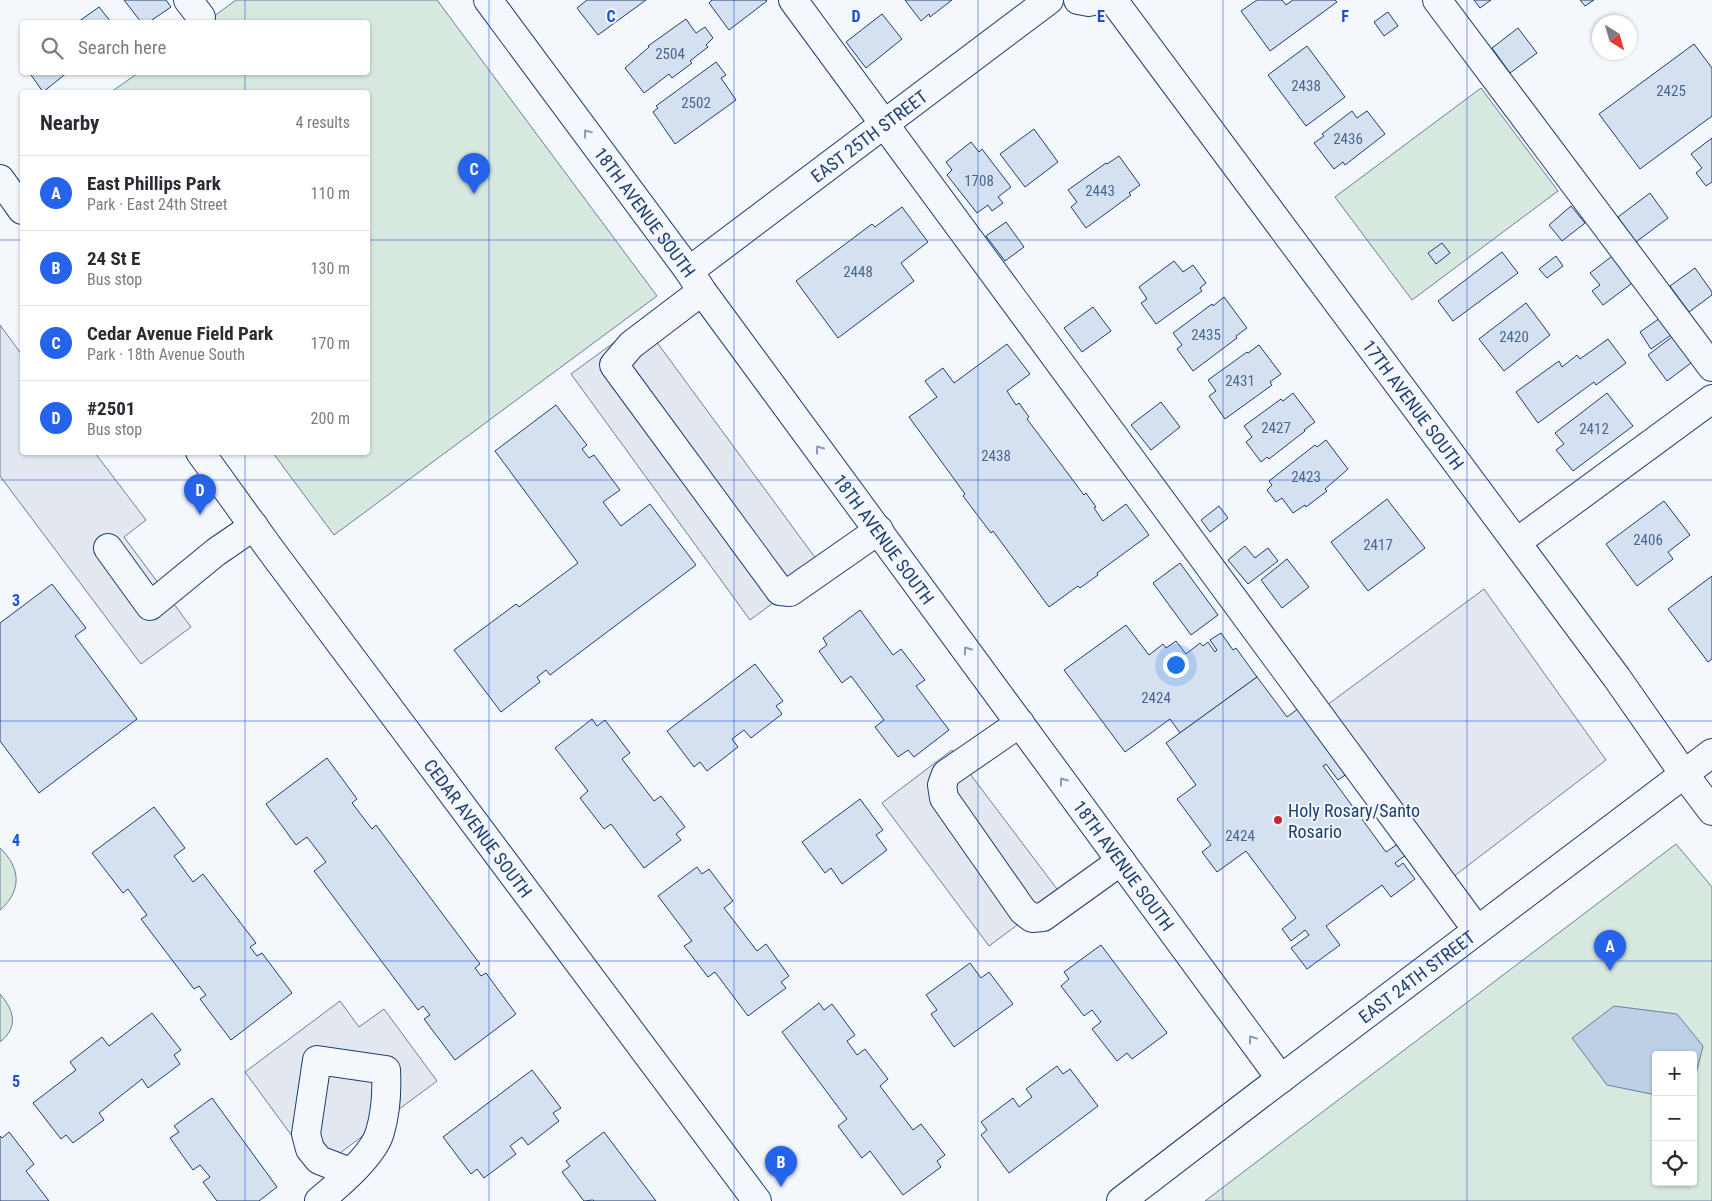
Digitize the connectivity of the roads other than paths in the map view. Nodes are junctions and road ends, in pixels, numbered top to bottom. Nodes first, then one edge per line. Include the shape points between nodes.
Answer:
1 (488, 0) edge
2 (793, 0) edge
3 (1049, 0) edge
4 (1078, 0) edge
5 (1097, 0) edge
6 (1113, 0) edge
7 (1437, 0) edge
8 (886, 124) junction
9 (0, 181) edge
10 (20, 207) edge
11 (696, 281) junction
12 (1712, 367) edge
13 (1712, 399) edge
14 (202, 455) edge
15 (254, 526) junction
16 (879, 530) junction
17 (1517, 542) junction
18 (108, 548) dead end
19 (1020, 723) junction
20 (1712, 753) edge
21 (1684, 774) junction
22 (1712, 811) edge
23 (1121, 861) junction
24 (1477, 930) junction
25 (1280, 1078) junction
26 (350, 1172) dead end
27 (319, 1201) edge
28 (757, 1201) edge
29 (1121, 1201) edge

11 -> 1 street, 18TH AVENUE SOUTH
2 - 8 street
3 - 8 street, EAST 25TH STREET
4 - 5 street
6 - 17 street, 17TH AVENUE SOUTH
7 - 12 street
8 - 11 street, EAST 25TH STREET
8 - 24 street
9 - 10 street
16 -> 11 street, 18TH AVENUE SOUTH
11 - 16 street, EAST 25TH STREET via 614,365 670,442 780,591 790,592
13 - 17 street
14 - 15 street, CEDAR AVENUE SOUTH
15 - 18 street via 216,552 150,606
15 - 28 street, CEDAR AVENUE SOUTH
19 -> 16 street, 18TH AVENUE SOUTH
17 - 21 street, 17TH AVENUE SOUTH
23 -> 19 street, 18TH AVENUE SOUTH
19 - 23 street via 946,774 942,785 944,798 1023,910 1032,918 1043,917
20 - 21 street, EAST 24TH STREET
21 - 22 street, 17TH AVENUE SOUTH
21 - 24 street, EAST 24TH STREET
25 -> 23 street, 18TH AVENUE SOUTH
24 - 25 street, EAST 24TH STREET
25 - 29 street, EAST 24TH STREET
26 - 27 street

